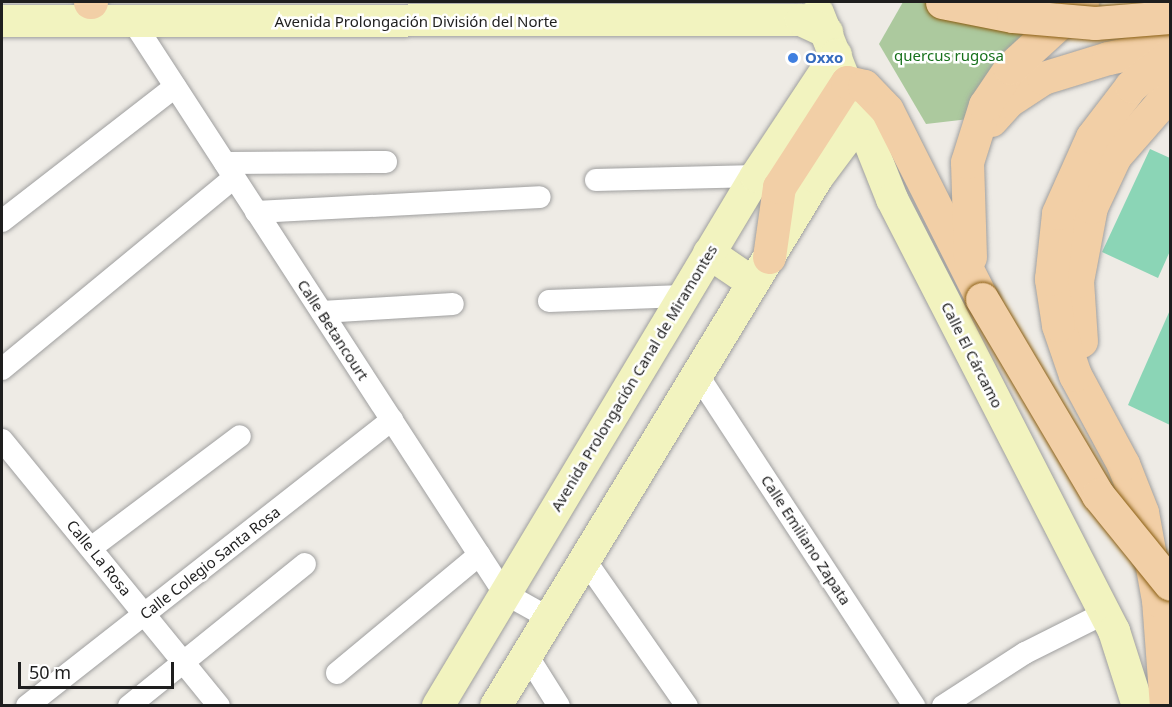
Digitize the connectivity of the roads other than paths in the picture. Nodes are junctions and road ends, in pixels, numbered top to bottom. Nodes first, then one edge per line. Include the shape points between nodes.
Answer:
1 (813, 2) edge
2 (942, 2) edge
3 (1082, 2) edge
4 (764, 11) edge
5 (1170, 17) edge
6 (2, 21) edge
7 (134, 23) junction
8 (1170, 45) edge
9 (1170, 55) edge
10 (837, 56) junction
11 (175, 87) junction
12 (1163, 99) edge
13 (861, 119) junction
14 (386, 162) dead end
15 (967, 162) junction
16 (230, 171) junction
17 (756, 176) junction
18 (596, 180) dead end
19 (540, 197) dead end
20 (256, 212) junction
21 (2, 221) edge
22 (710, 253) junction
23 (761, 270) junction
24 (979, 292) junction
25 (683, 296) junction
26 (549, 301) dead end
27 (453, 304) dead end
28 (322, 312) junction
29 (2, 369) edge
30 (697, 374) junction
31 (392, 420) junction
32 (1100, 423) junction
33 (240, 436) dead end
34 (2, 440) edge
35 (91, 548) junction
36 (479, 555) junction
37 (585, 560) junction
38 (305, 564) dead end
39 (1170, 584) edge
40 (504, 593) junction
41 (1104, 613) junction
42 (145, 614) junction
43 (549, 618) junction
44 (527, 655) junction
45 (184, 663) junction
46 (337, 673) dead end
47 (27, 705) edge
48 (129, 705) edge
49 (219, 705) edge
50 (438, 705) edge
51 (496, 705) edge
52 (559, 705) edge
53 (687, 705) edge
54 (914, 705) edge
55 (943, 705) edge
56 (1138, 705) edge
57 (1166, 705) edge

1 - 10 street, Calle El Cárcamo
2 - 5 main road, bridge via 1013,16 1095,23
3 - 15 main road via 1027,50 995,88 977,123
4 - 7 street, Avenida Prolongación División del Norte
4 - 10 street, Avenida Prolongación División del Norte via 801,20
6 - 7 street, Avenida Prolongación División del Norte
7 - 11 street, Calle Betancourt
8 - 15 main road via 1075,67 1025,88 995,114
9 - 32 main road via 1131,86 1103,119 1069,184 1054,233 1051,279 1058,325 1075,375
10 - 13 street, Calle El Cárcamo
10 - 17 street, Avenida Prolongación Canal de Miramontes
10 - 23 main road via 779,187
10 - 24 main road via 887,110
11 - 16 street, Calle Betancourt
11 - 21 street
12 - 32 main road via 1130,135 1101,179 1079,258 1079,331
13 - 23 street via 816,178
13 - 41 street, Calle El Cárcamo via 892,199
14 - 16 street
15 - 24 main road via 966,214
16 - 20 street, Calle Betancourt
16 - 29 street
17 - 18 street
17 - 22 street, Avenida Prolongación Canal de Miramontes
19 - 20 street
20 - 28 street, Calle Betancourt
22 - 23 street
22 - 25 street, Avenida Prolongación Canal de Miramontes
23 - 30 street
24 - 39 main road, bridge via 1098,495
25 - 26 street
25 - 40 street, Avenida Prolongación Canal de Miramontes
27 - 28 street
28 - 31 street, Calle Betancourt
30 - 37 street
30 - 54 street, Calle Emiliano Zapata
31 - 36 street, Calle Betancourt
31 - 42 street, Calle Colegio Santa Rosa
32 - 57 main road via 1132,486 1149,538
33 - 35 street
34 - 35 street, Calle La Rosa
35 - 42 street, Calle La Rosa
36 - 40 street, Calle Betancourt
36 - 46 street
37 - 43 street
37 - 53 street
38 - 45 street
40 - 43 street, Calle Betancourt
40 - 50 street, Avenida Prolongación Canal de Miramontes
41 - 55 street via 1024,653
41 - 56 street, Calle El Cárcamo via 1124,657
42 - 45 street, Calle La Rosa
42 - 47 street, Calle Colegio Santa Rosa
43 - 44 street
44 - 51 street
44 - 52 street
45 - 48 street
45 - 49 street, Calle La Rosa

